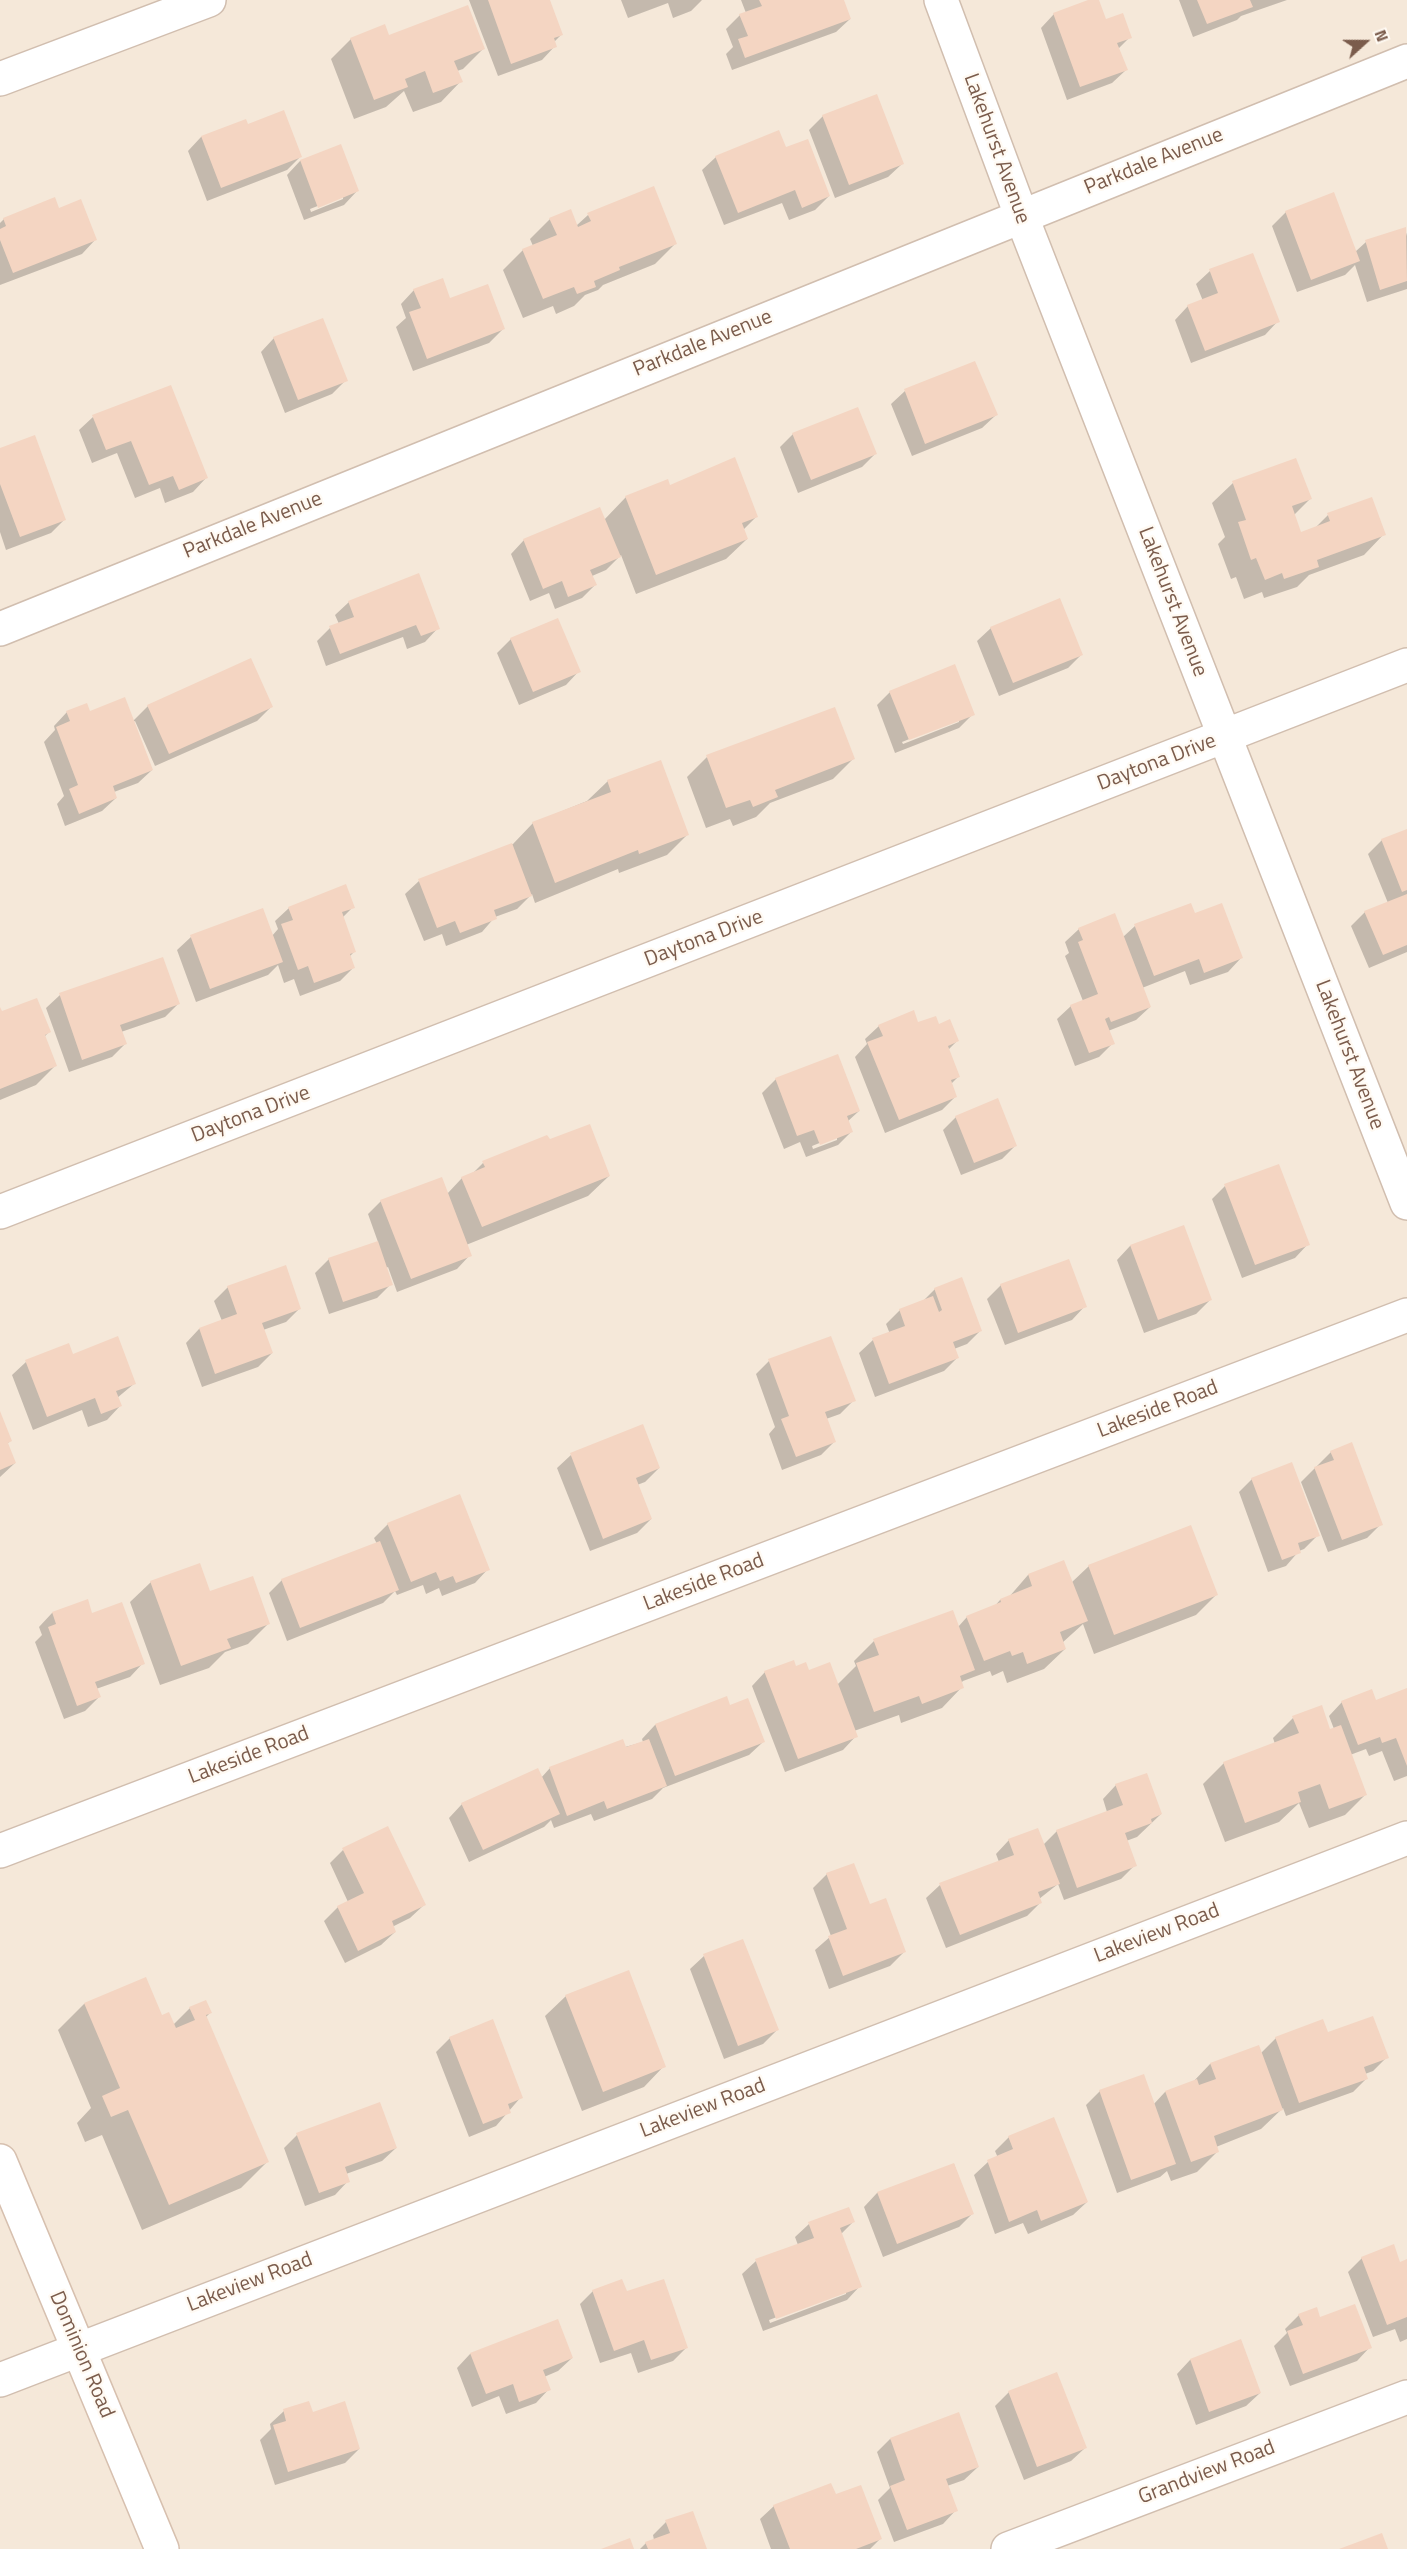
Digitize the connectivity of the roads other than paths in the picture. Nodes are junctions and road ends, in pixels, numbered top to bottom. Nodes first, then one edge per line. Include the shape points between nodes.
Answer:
1 (209, 0) edge
2 (941, 0) edge
3 (1407, 61) edge
4 (0, 79) edge
5 (1021, 215) junction
6 (0, 629) edge
7 (1407, 664) edge
8 (1225, 736) junction
9 (1407, 1203) edge
10 (0, 1212) edge
11 (1407, 1315) edge
12 (1407, 1838) edge
13 (0, 1851) edge
14 (0, 2161) edge
15 (78, 2349) junction
16 (0, 2380) edge
17 (1407, 2397) edge
18 (162, 2549) edge
19 (1008, 2549) edge

1 - 4 street
2 - 5 street, Lakehurst Avenue
3 - 5 street, Parkdale Avenue
5 - 6 street, Parkdale Avenue
5 - 8 street, Lakehurst Avenue
7 - 8 street, Daytona Drive
8 - 9 street, Lakehurst Avenue
8 - 10 street, Daytona Drive
11 - 13 street, Lakeside Road
12 - 15 street, Lakeview Road
14 - 15 street, Dominion Road
15 - 16 street, Lakeview Road
15 - 18 street, Dominion Road
17 - 19 street, Grandview Road

